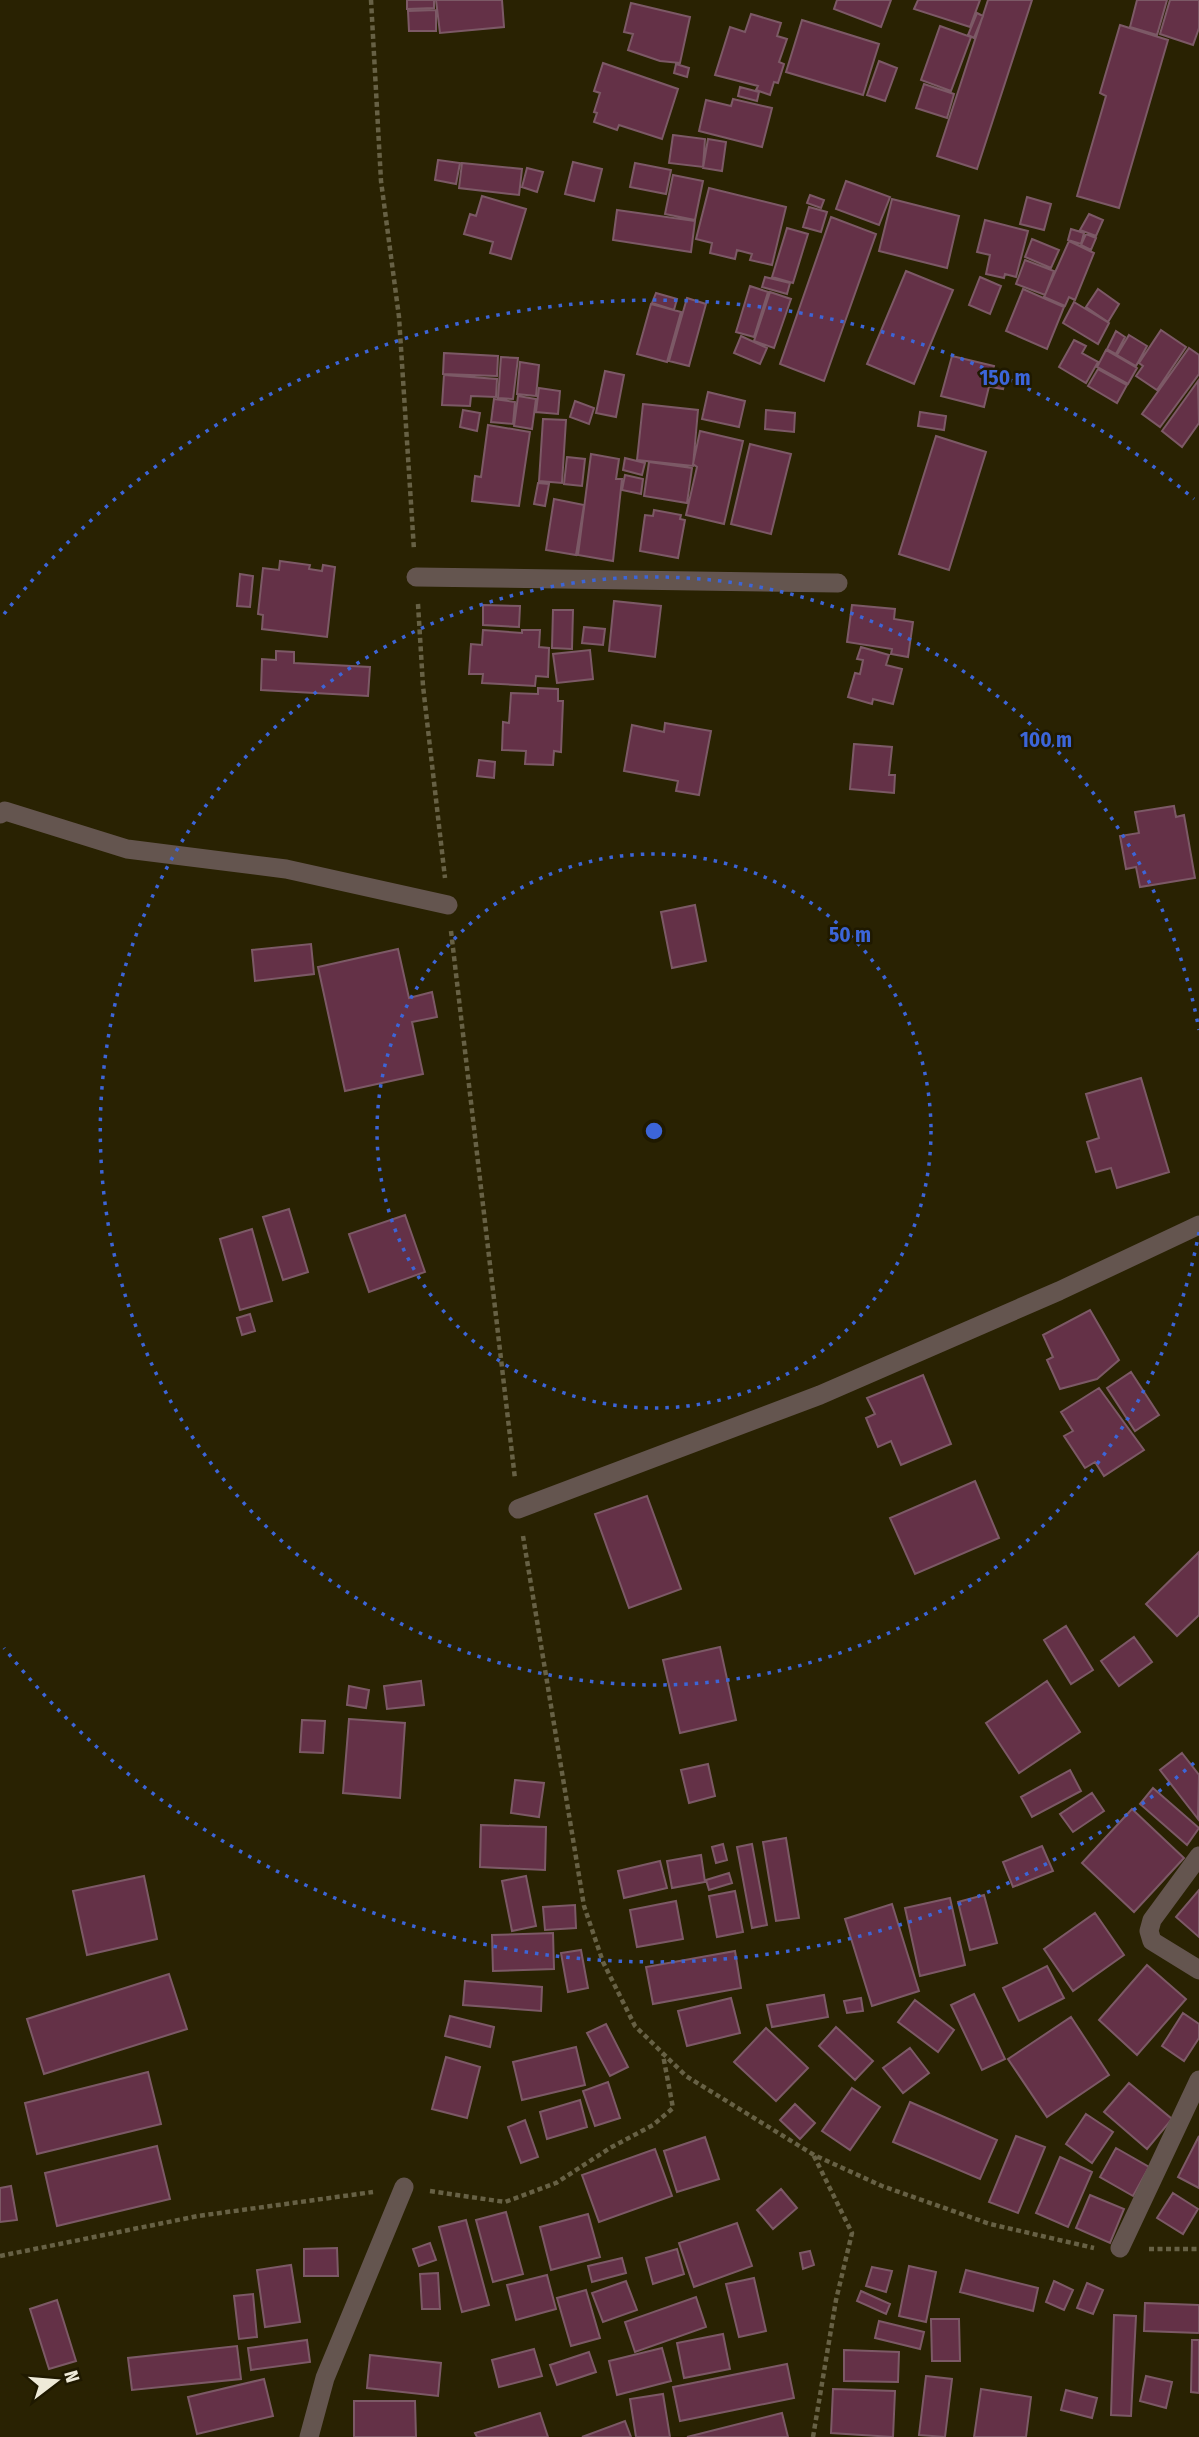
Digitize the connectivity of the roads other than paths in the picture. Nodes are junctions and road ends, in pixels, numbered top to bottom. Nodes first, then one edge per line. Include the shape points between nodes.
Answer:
1 (416, 577) road end
2 (838, 583) dead end
3 (0, 814) edge
4 (448, 905) road end
5 (1199, 1225) edge
6 (518, 1510) road end
7 (1199, 1856) edge
8 (1199, 1970) edge
9 (1199, 2080) edge
10 (404, 2187) dead end
11 (1119, 2248) road end
12 (309, 2437) edge

1 - 2 street
3 - 4 street via 5,811 127,849 286,869
5 - 6 street via 820,1395
7 - 8 street via 1152,1920 1149,1931 1152,1941
9 - 11 street
10 - 12 street via 324,2378

